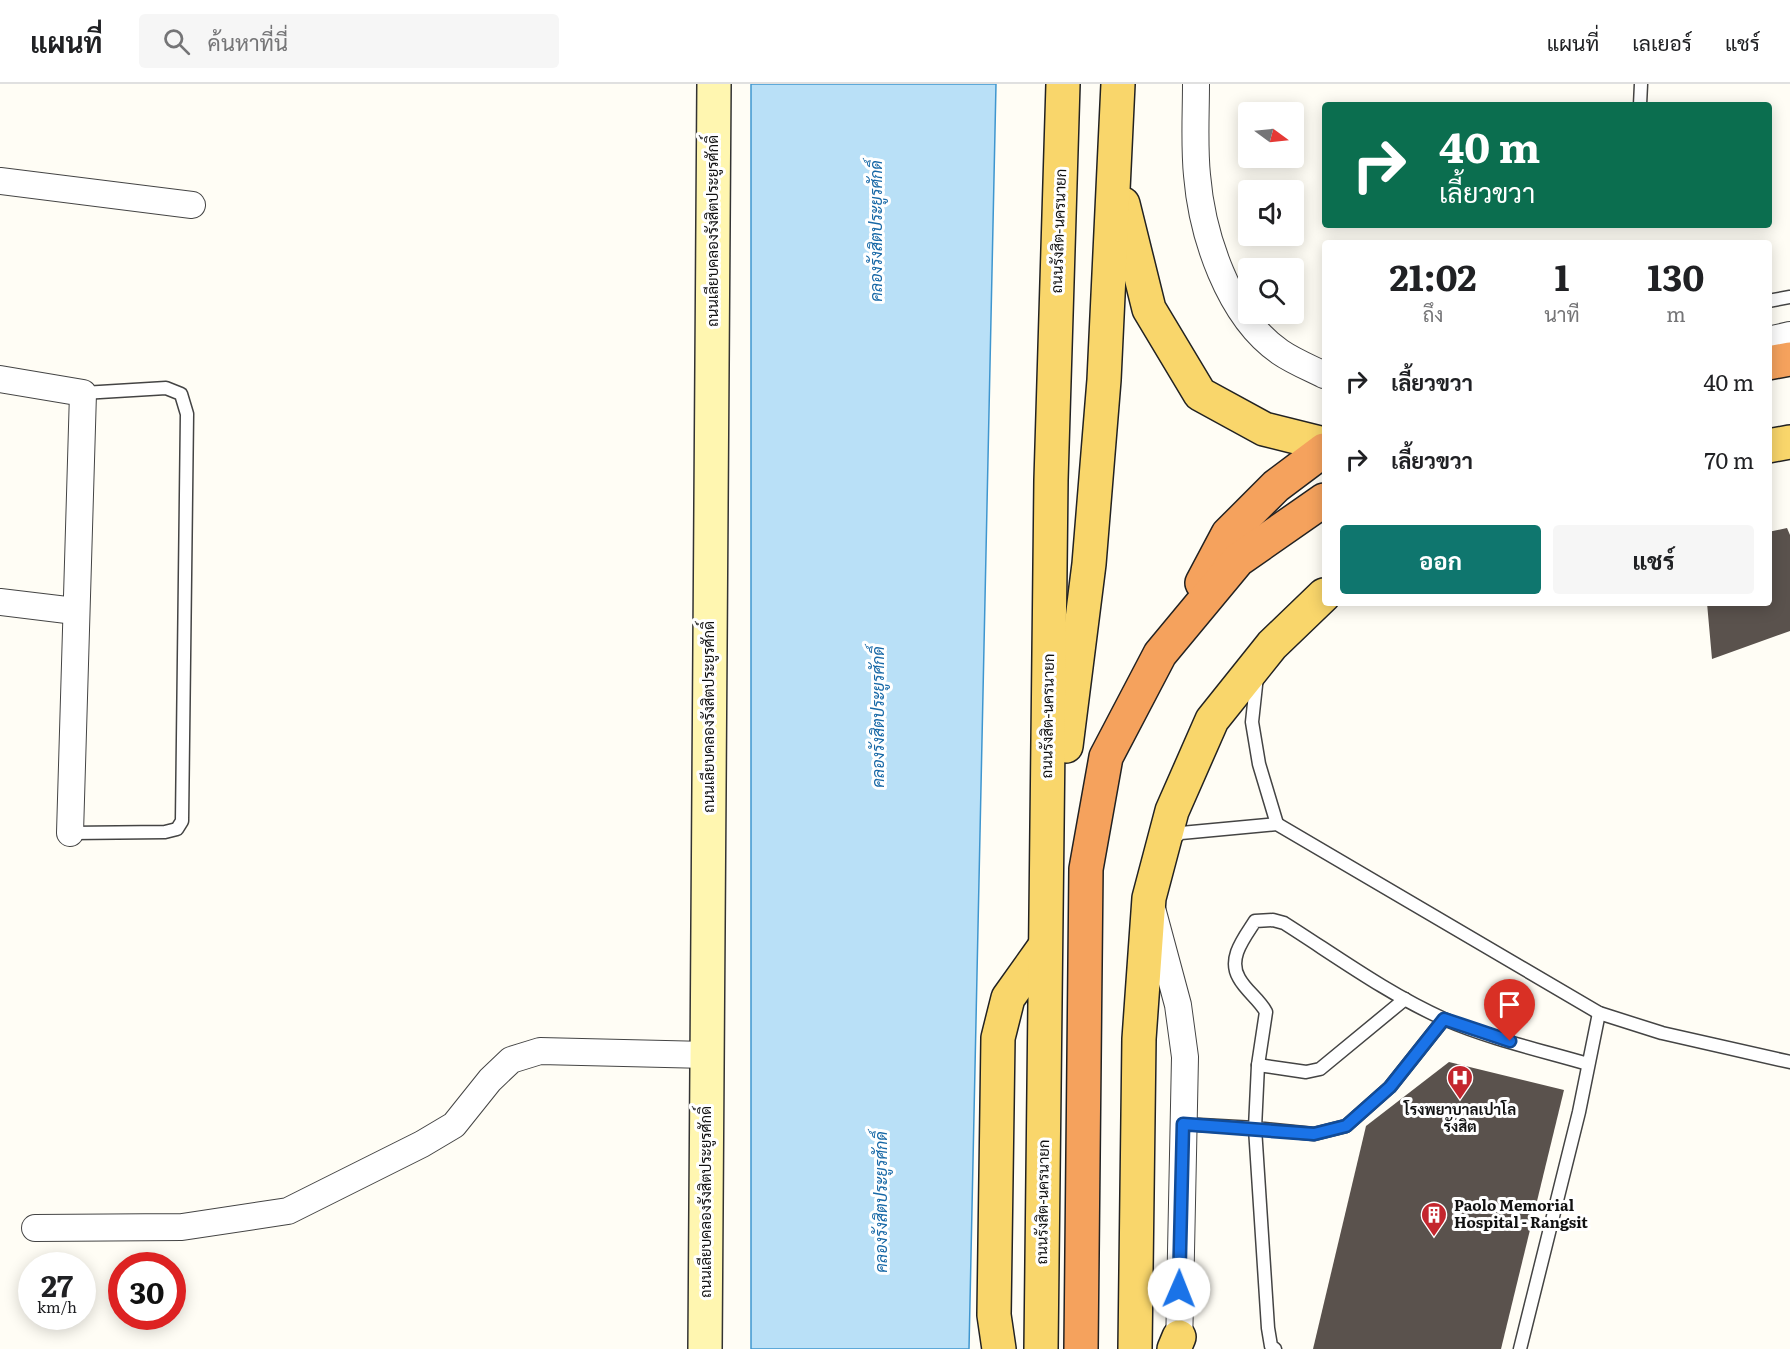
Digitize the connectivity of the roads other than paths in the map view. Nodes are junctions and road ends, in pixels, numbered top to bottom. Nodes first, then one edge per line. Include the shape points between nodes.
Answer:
1 (714, 84) edge
2 (1063, 84) edge
3 (1118, 84) edge
4 (1196, 84) edge
5 (1641, 84) edge
6 (1640, 102) edge
7 (1115, 170) junction
8 (0, 181) edge
9 (192, 205) dead end
10 (1790, 297) edge
11 (1772, 300) edge
12 (1790, 335) edge
13 (1772, 339) edge
14 (1790, 360) edge
15 (1772, 362) edge
16 (1322, 374) edge
17 (0, 379) edge
18 (83, 393) junction
19 (1790, 442) edge
20 (1322, 444) edge
21 (1772, 445) edge
22 (1322, 452) edge
23 (1322, 501) edge
24 (1322, 597) edge
25 (0, 602) edge
26 (75, 611) junction
27 (1171, 640) junction
28 (1260, 660) junction
29 (1277, 824) junction
30 (70, 833) joint
31 (1163, 845) junction
32 (1047, 888) junction
33 (1149, 898) junction
34 (1045, 946) junction
35 (1405, 999) junction
36 (1599, 1013) junction
37 (1444, 1019) junction
38 (707, 1055) junction
39 (1790, 1062) edge
40 (1588, 1064) junction
41 (1258, 1065) junction
42 (1183, 1124) junction
43 (1255, 1128) junction
44 (35, 1228) dead end
45 (1177, 1345) edge
46 (705, 1349) edge
47 (999, 1349) edge
48 (1041, 1349) edge
49 (1082, 1349) edge
50 (1135, 1349) edge
51 (1275, 1349) edge
52 (1520, 1349) edge

1 - 38 street, ถนนเลียบคลองรังสิตประยูรศักดิ์
2 - 32 main road, ถนนรังสิต-นครนายก via 1052,480
3 - 7 main road
4 - 16 street via 1197,176 1207,230 1222,278 1250,323 1279,352
5 - 6 lane
7 - 20 main road via 1149,309 1200,394 1264,429
7 - 32 main road via 1089,564
8 - 9 street
10 - 11 lane
12 - 13 street
14 - 15 highway
17 - 18 street
18 - 26 street
18 - 30 lane via 166,388 181,394 187,414 182,821 177,829 165,832
19 - 21 main road
22 - 27 highway via 1276,486 1228,534
23 - 27 highway via 1238,561
24 - 28 main road
25 - 26 street
26 - 30 street
27 - 49 highway via 1106,757 1086,869
28 - 29 lane via 1252,722 1259,764
28 - 31 main road via 1212,720 1172,811
29 - 31 lane via 1181,833
29 - 36 lane
31 - 33 main road
32 - 34 main road, ถนนรังสิต-นครนายก
33 - 42 street via 1178,1005 1185,1057
33 - 50 main road via 1140,1039
34 - 47 main road via 1008,998 998,1038 994,1315
34 - 48 main road, ถนนรังสิต-นครนายก
35 - 37 lane
35 - 41 lane via 1320,1068 1306,1072
35 - 41 lane via 1284,923 1255,921 1237,949 1235,965 1238,978 1266,1012
36 - 39 lane via 1662,1033
36 - 40 lane
37 - 40 lane
37 - 43 lane via 1390,1087 1346,1126 1314,1134
38 - 44 street via 540,1051 511,1060 454,1125 288,1211 182,1227
38 - 46 street, ถนนเลียบคลองรังสิตประยูรศักดิ์
40 - 52 lane
41 - 43 lane
42 - 43 lane
42 - 45 street
43 - 51 lane via 1268,1328

